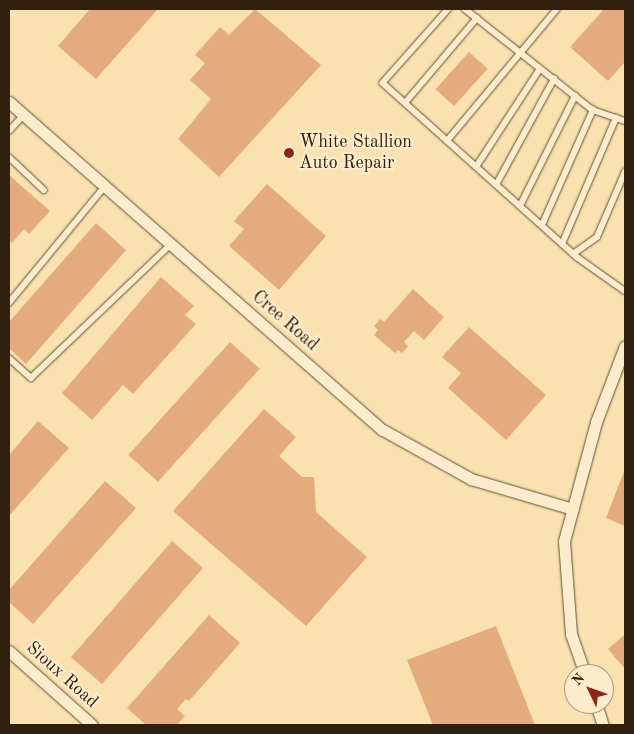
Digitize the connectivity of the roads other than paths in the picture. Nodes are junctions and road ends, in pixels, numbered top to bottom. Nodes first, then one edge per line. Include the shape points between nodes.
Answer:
1 (449, 9) edge
2 (465, 9) edge
3 (557, 9) edge
4 (477, 18) junction
5 (519, 52) junction
6 (540, 69) junction
7 (554, 80) junction
8 (575, 96) junction
9 (9, 102) edge
10 (405, 103) junction
11 (592, 110) junction
12 (24, 115) junction
13 (616, 118) junction
14 (625, 122) edge
15 (9, 131) edge
16 (447, 141) junction
17 (9, 157) edge
18 (476, 167) junction
19 (625, 172) edge
20 (496, 185) junction
21 (105, 186) junction
22 (44, 190) dead end
23 (520, 206) junction
24 (542, 226) junction
25 (171, 244) junction
26 (562, 244) junction
27 (573, 254) junction
28 (625, 292) edge
29 (9, 303) edge
30 (625, 346) edge
31 (9, 358) edge
32 (573, 509) junction
33 (9, 650) edge
34 (582, 664) edge
35 (92, 725) edge

1 - 10 lane via 383,83
2 - 4 lane
3 - 5 lane
4 - 5 lane
4 - 10 lane
5 - 6 lane
5 - 16 lane
6 - 7 lane
6 - 18 lane
7 - 8 lane
7 - 20 lane
8 - 11 lane
8 - 23 lane
9 - 12 street, Cree Road
10 - 16 lane
11 - 13 lane
11 - 24 lane
12 - 15 lane
12 - 21 street, Cree Road
13 - 14 lane
13 - 26 lane
16 - 18 lane
17 - 22 lane
18 - 20 lane
19 - 27 lane via 598,237
20 - 23 lane
21 - 25 street, Cree Road
21 - 29 lane
23 - 24 lane
24 - 26 lane
25 - 31 lane via 31,378
25 - 32 street, Cree Road via 382,430 472,479
26 - 27 lane
27 - 28 lane
30 - 32 street via 596,422
32 - 34 street via 564,541 571,634
33 - 35 street, Sioux Road

